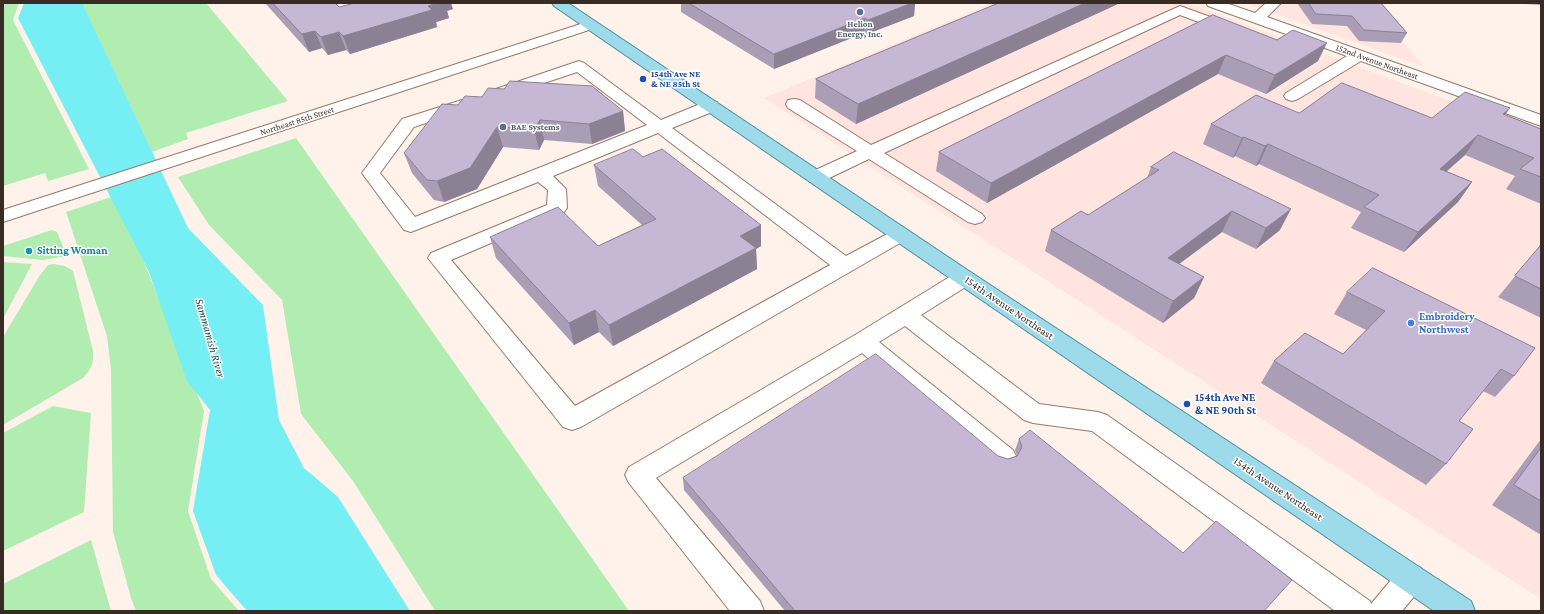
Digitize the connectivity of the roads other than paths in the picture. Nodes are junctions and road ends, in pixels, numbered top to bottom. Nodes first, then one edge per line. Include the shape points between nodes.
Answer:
1 (559, 3) edge
2 (1161, 3) edge
3 (1213, 3) edge
4 (1272, 3) edge
5 (1186, 6) edge
6 (1257, 19) junction
7 (590, 24) junction
8 (1246, 35) edge
9 (1359, 56) junction
10 (1292, 96) dead end
11 (794, 104) dead end
12 (711, 106) junction
13 (1541, 121) edge
14 (661, 126) junction
15 (870, 151) junction
16 (541, 174) junction
17 (816, 177) junction
18 (8, 214) edge
19 (975, 218) dead end
20 (900, 235) junction
21 (845, 266) junction
22 (964, 278) junction
23 (906, 315) junction
24 (863, 342) junction
25 (1004, 458) edge
26 (1410, 578) junction
27 (749, 611) edge
28 (1359, 611) edge
29 (1384, 611) edge
30 (1460, 611) edge

1 - 7 main road, 154th Avenue Northeast
2 - 5 street
3 - 6 street, 152nd Avenue Northeast
4 - 6 street
5 - 8 street
5 - 15 street
6 - 9 street, 152nd Avenue Northeast
7 - 12 main road, 154th Avenue Northeast
7 - 18 street, Northeast 85th Street
9 - 10 street
9 - 13 street, 152nd Avenue Northeast
11 - 15 street
12 - 14 street
12 - 17 main road, 154th Avenue Northeast
14 - 16 street
14 - 16 street via 579,66 408,123 371,174 411,226
14 - 21 street
15 - 17 street
15 - 19 street
16 - 21 street via 557,189 557,208 438,258 572,420
17 - 20 main road, 154th Avenue Northeast
20 - 21 street
20 - 22 main road, 154th Avenue Northeast
22 - 23 street
22 - 26 main road, 154th Avenue Northeast
23 - 24 street
23 - 28 street via 1033,413 1098,422
24 - 25 street
24 - 27 street via 638,475
26 - 29 street
26 - 30 main road, 154th Avenue Northeast

